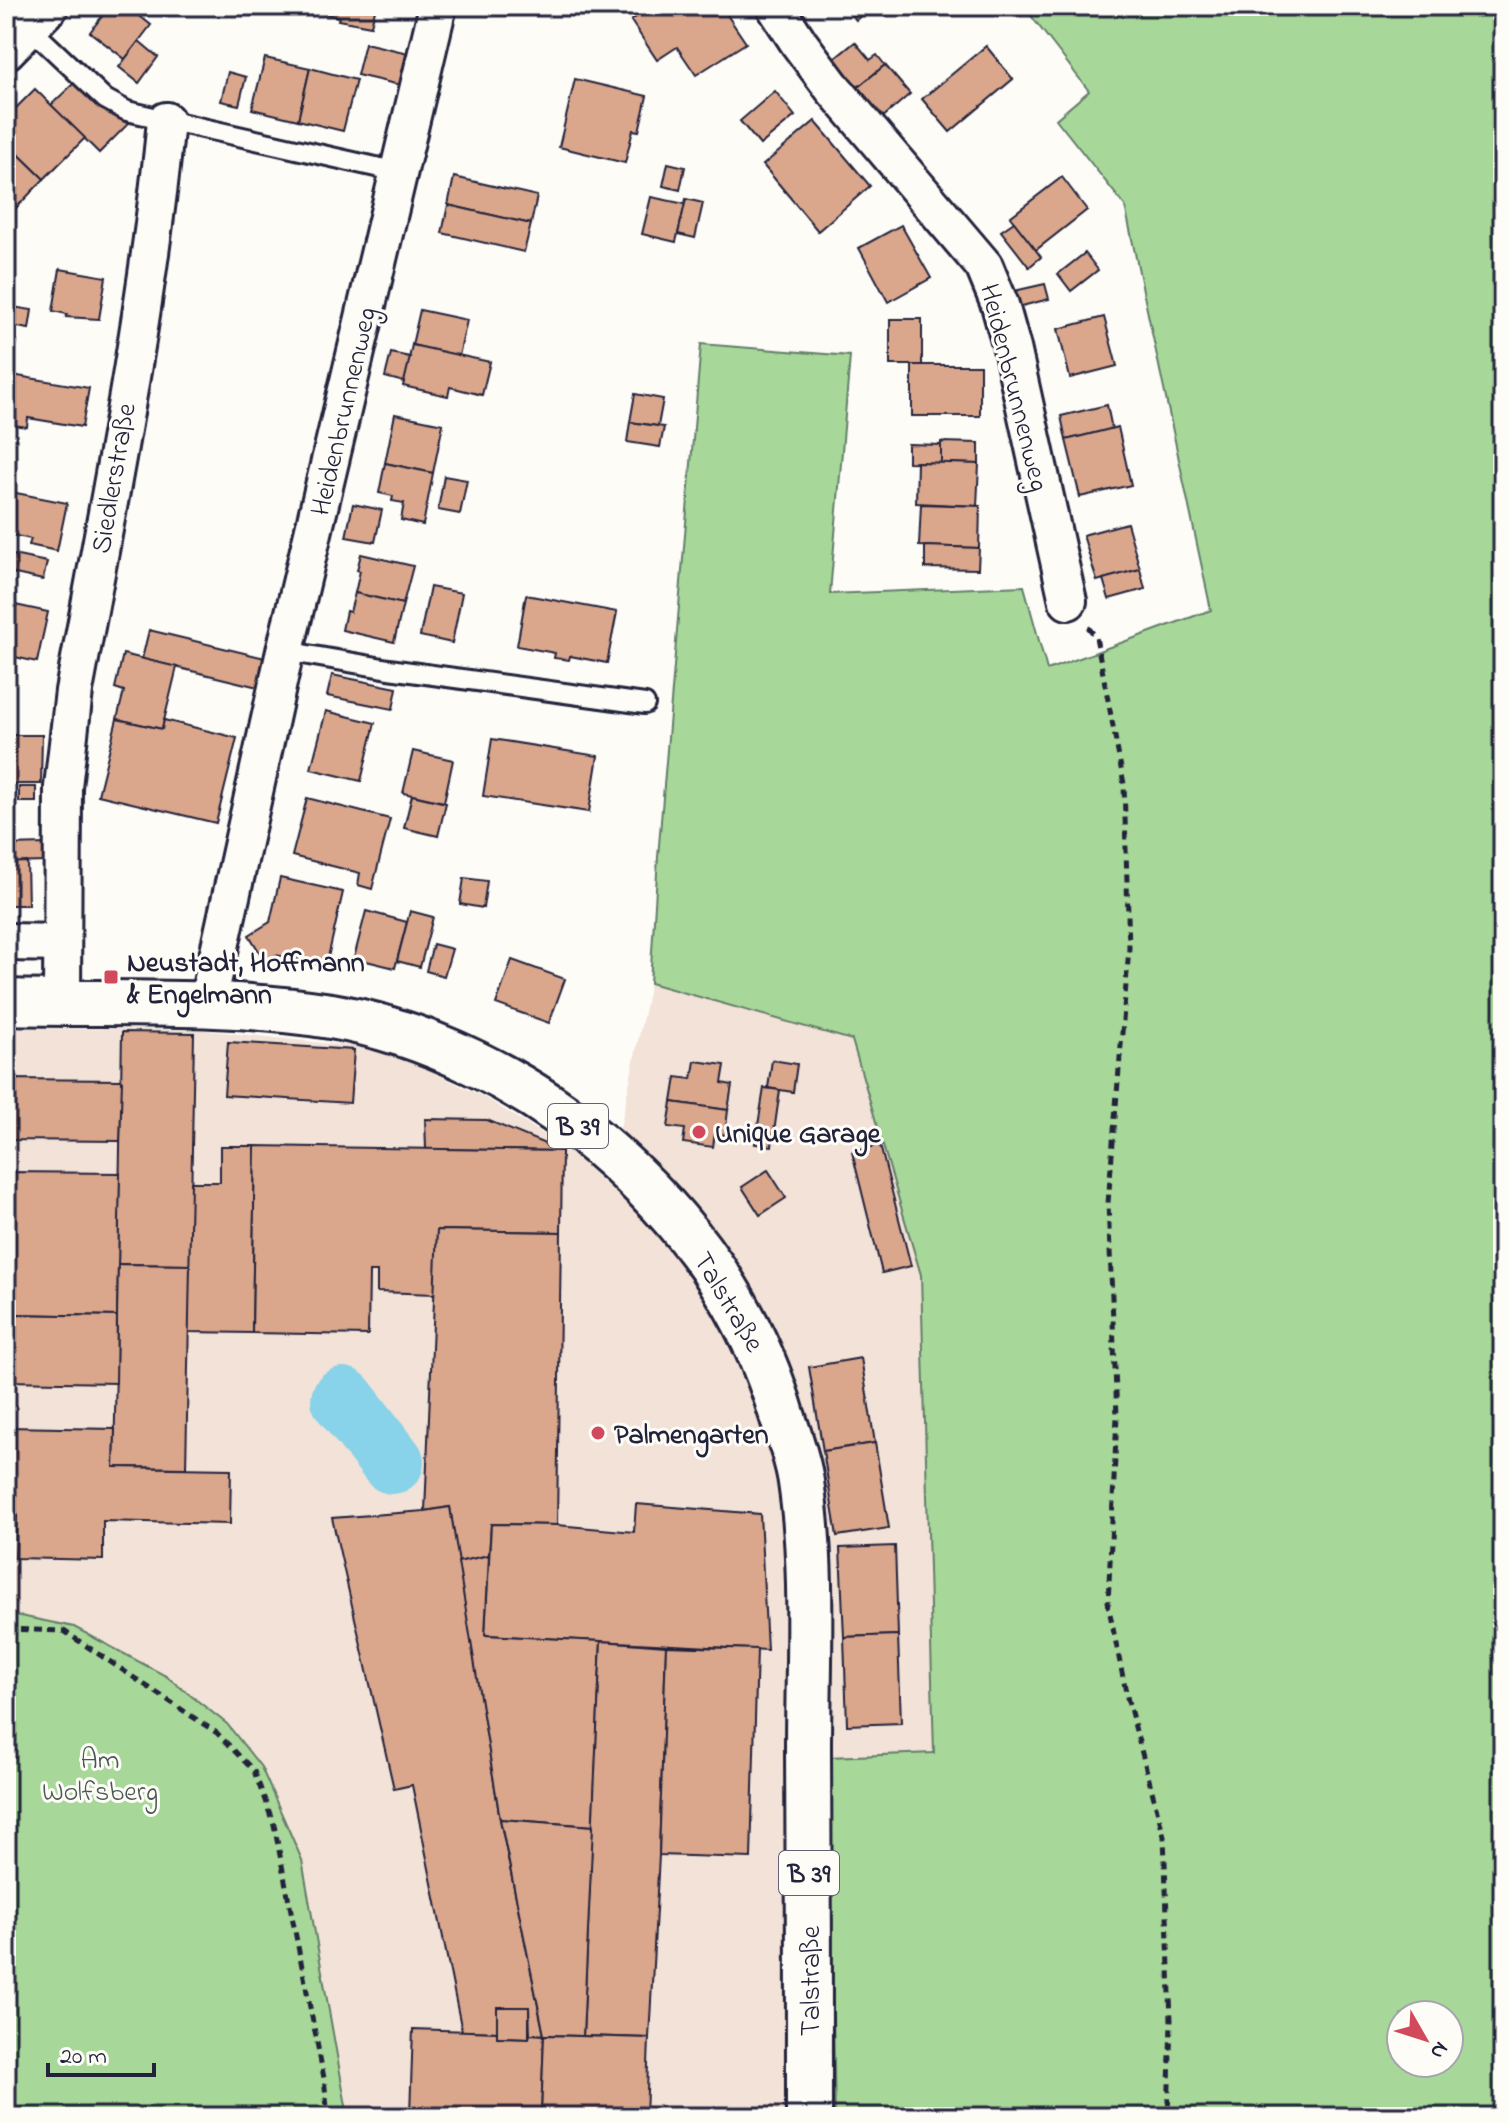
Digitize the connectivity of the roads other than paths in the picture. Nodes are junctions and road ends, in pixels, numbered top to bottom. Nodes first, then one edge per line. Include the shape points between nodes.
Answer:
1 (438, 6) edge
2 (775, 6) edge
3 (26, 23) edge
4 (166, 121) junction
5 (398, 172) junction
6 (1068, 601) road end
7 (285, 651) junction
8 (645, 704) dead end
9 (6, 942) edge
10 (62, 943) junction
11 (6, 1002) edge
12 (62, 1003) junction
13 (207, 1006) junction
14 (809, 2117) edge

1 - 5 street, Heidenbrunnenweg
2 - 6 street, Heidenbrunnenweg via 832,87 984,266 1012,348
3 - 4 lane via 105,99
4 - 5 lane
4 - 10 street, Siedlerstraße via 139,323 74,691 63,787
5 - 7 street, Heidenbrunnenweg
7 - 8 lane
7 - 13 street, Heidenbrunnenweg
9 - 10 street
10 - 12 street, Siedlerstraße
11 - 12 main road, Talstraße / B 39
12 - 13 main road, Talstraße / B 39
13 - 14 main road, Talstraße / B 39 via 334,1017 377,1027 487,1068 579,1127 638,1179 695,1241 748,1323 792,1447 806,1529

